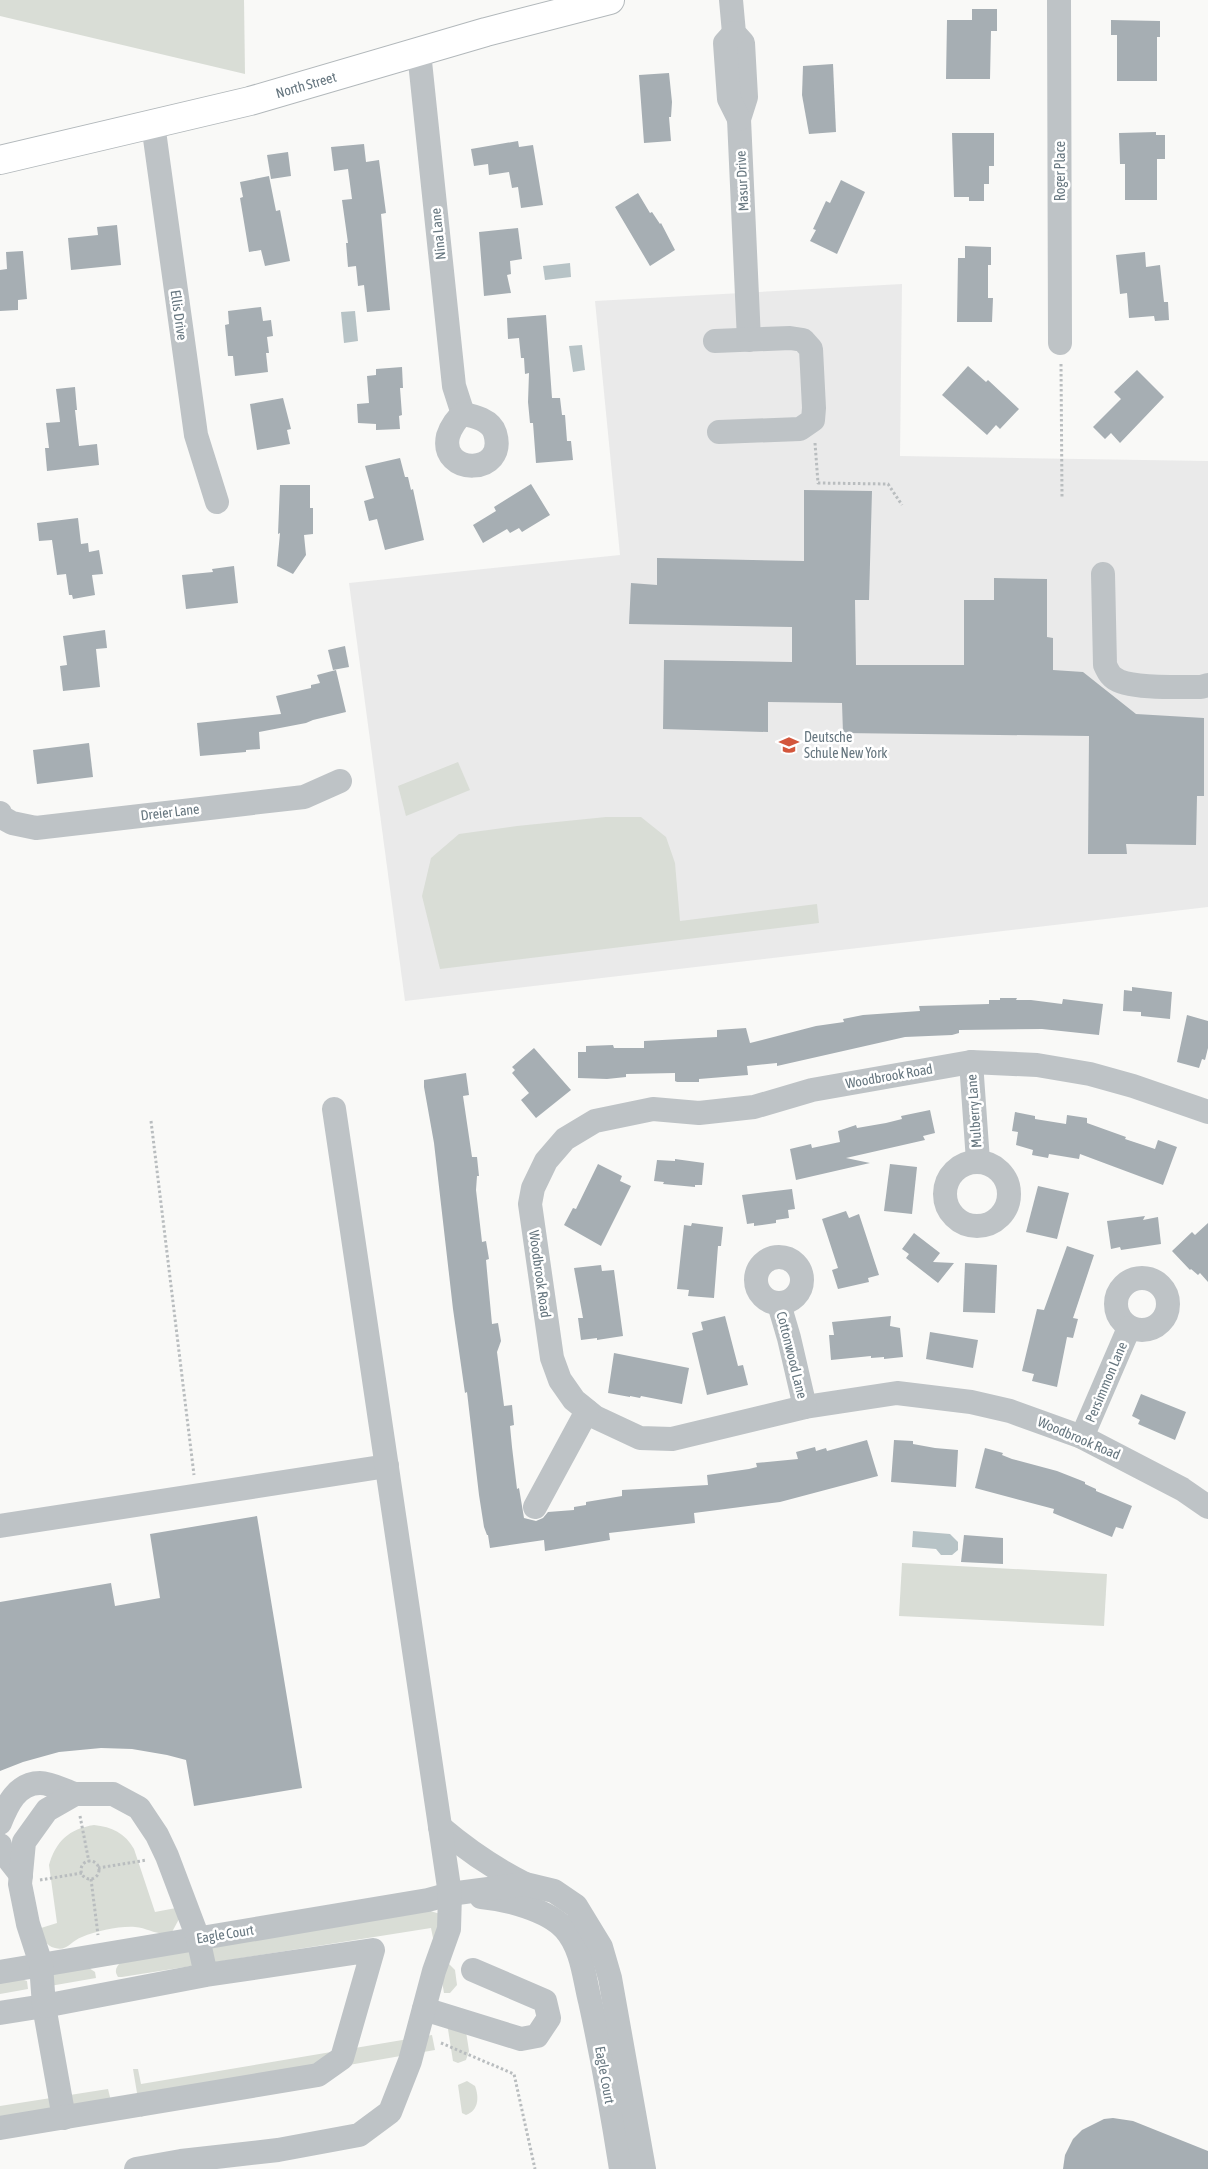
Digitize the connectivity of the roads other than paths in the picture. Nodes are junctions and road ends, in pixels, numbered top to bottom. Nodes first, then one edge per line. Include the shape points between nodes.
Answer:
1 (610, 0) edge
2 (731, 0) edge
3 (1059, 0) edge
4 (550, 4) edge
5 (419, 52) junction
6 (153, 124) junction
7 (0, 160) edge
8 (750, 340) junction
9 (716, 341) dead end
10 (1060, 343) road end
11 (463, 414) dead end
12 (719, 432) dead end
13 (216, 502) dead end
14 (1103, 574) dead end
15 (1208, 685) edge
16 (340, 781) dead end
17 (0, 814) edge
18 (971, 1062) junction
19 (334, 1109) dead end
20 (1208, 1112) edge
21 (978, 1161) dead end
22 (779, 1304) dead end
23 (1129, 1328) dead end
24 (805, 1407) junction
25 (587, 1411) junction
26 (1082, 1437) junction
27 (386, 1466) junction
28 (535, 1507) dead end
29 (1208, 1507) edge
30 (0, 1526) edge
31 (75, 1794) junction
32 (0, 1823) edge
33 (440, 1827) junction
34 (0, 1845) edge
35 (20, 1879) junction
36 (525, 1884) junction
37 (450, 1894) junction
38 (198, 1938) junction
39 (41, 1964) junction
40 (473, 1970) dead end
41 (0, 1972) edge
42 (206, 1975) junction
43 (44, 2006) junction
44 (424, 2009) junction
45 (0, 2013) edge
46 (64, 2118) junction
47 (0, 2128) edge
48 (225, 2162) edge
49 (144, 2168) edge
50 (621, 2169) edge
51 (644, 2169) edge

1 - 4 main road, North Street
2 - 8 street, Masur Drive via 734,33 725,43 729,100 739,119
3 - 10 street, Roger Place
4 - 5 main road, North Street
5 - 6 main road, North Street via 250,101
5 - 11 street, Nina Lane via 454,386
6 - 7 main road, North Street
6 - 13 street, Ellis Drive via 196,435
8 - 9 street
8 - 12 street via 804,340 811,349 813,420 800,428
14 - 15 street via 1105,665 1109,674 1127,684
16 - 17 street, Dreier Lane via 304,797 36,828 12,823
18 - 20 street, Woodbrook Road via 1037,1065 1090,1074
18 - 21 street, Mulberry Lane
18 - 25 street, Woodbrook Road via 812,1090 754,1107 699,1112 653,1109 596,1121 565,1139 546,1161 533,1188 530,1204 552,1358 560,1380 574,1400
19 - 27 street
22 - 24 street, Cottonwood Lane
23 - 26 street, Persimmon Lane
24 - 25 street, Woodbrook Road via 672,1439 640,1438 595,1418
24 - 26 street, Woodbrook Road via 896,1394 971,1402 1010,1411
25 - 28 street
26 - 29 street, Woodbrook Road via 1182,1489
27 - 30 street
27 - 33 street
31 - 32 street via 41,1783 23,1787 8,1803
31 - 35 street via 47,1810 24,1842
31 - 38 street via 113,1794 139,1808 158,1835
33 - 36 street, Eagle Court via 476,1856
33 - 37 street
34 - 35 street
35 - 39 street via 28,1924
36 - 37 street, Eagle Court
36 - 51 street, Eagle Court via 554,1891 576,1906 601,1947 610,1978
37 - 38 street, Eagle Court
37 - 44 street via 449,1929
37 - 50 street, Eagle Court via 499,1899 533,1910 553,1920 570,1936 578,1951 603,2057
38 - 39 street, Eagle Court
38 - 42 street
39 - 41 street, Eagle Court
39 - 43 street
40 - 44 street via 546,2001 549,2018 537,2036 521,2039
42 - 43 street
42 - 46 street via 373,1950 342,2058 318,2075
43 - 45 street
43 - 46 street
44 - 48 street via 410,2061 390,2112 359,2135
46 - 47 street
48 - 49 street

